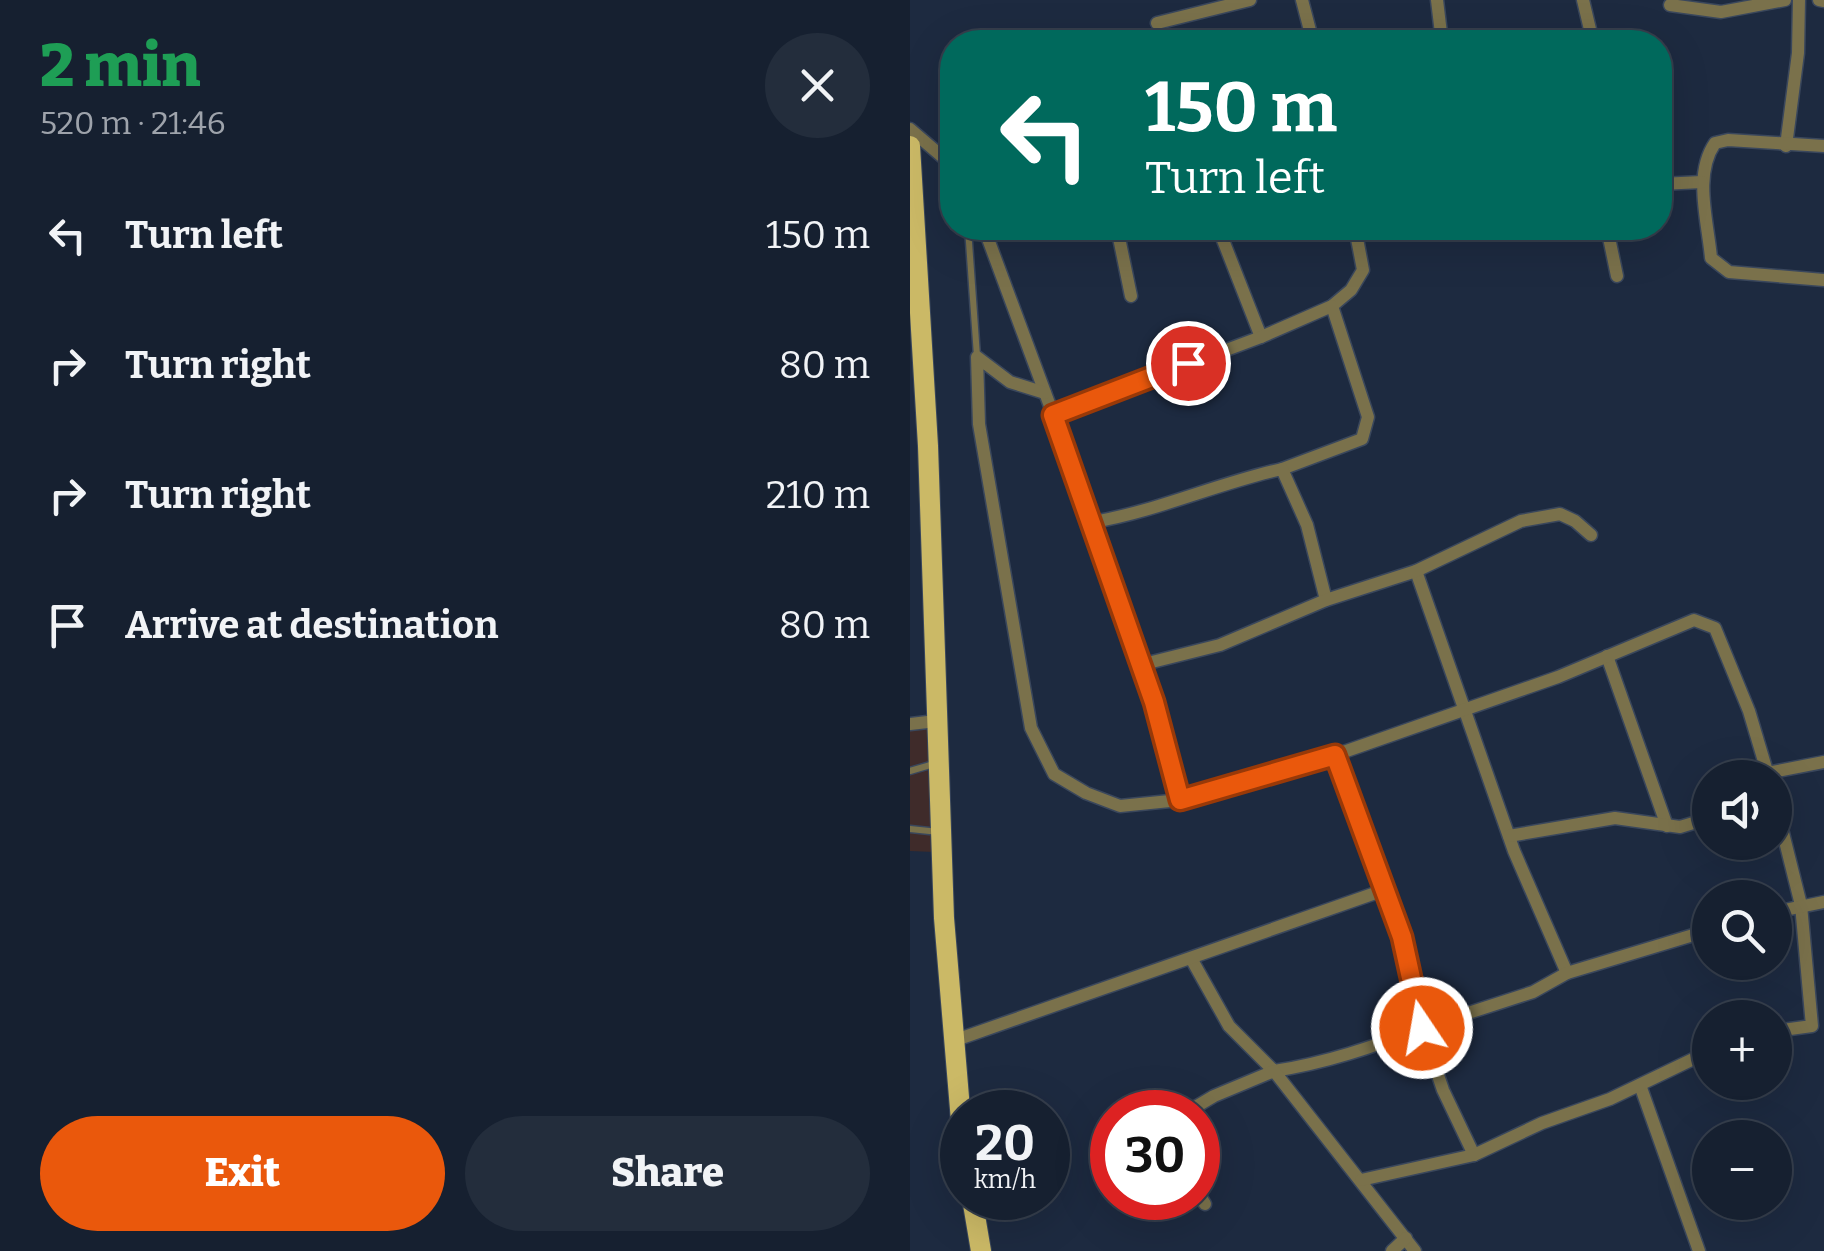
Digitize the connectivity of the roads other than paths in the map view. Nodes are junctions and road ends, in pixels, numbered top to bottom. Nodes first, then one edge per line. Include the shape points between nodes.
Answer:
1 (1250, 0) edge
2 (1302, 0) edge
3 (1436, 0) edge
4 (1583, 0) edge
5 (1785, 0) edge
6 (1799, 0) edge
7 (1670, 5) dead end
8 (1157, 23) dead end
9 (1310, 30) edge
10 (1440, 30) edge
11 (1590, 30) edge
12 (910, 129) edge
13 (910, 146) edge
14 (1786, 146) junction
15 (1824, 146) edge
16 (940, 154) edge
17 (1702, 182) junction
18 (1672, 183) edge
19 (911, 205) edge
20 (969, 240) edge
21 (988, 240) edge
22 (1119, 240) edge
23 (1223, 240) edge
24 (1357, 240) edge
25 (1610, 240) edge
26 (1618, 276) dead end
27 (1824, 280) edge
28 (1131, 296) dead end
29 (1332, 306) junction
30 (1261, 337) junction
31 (977, 357) junction
32 (1045, 393) junction
33 (1053, 415) junction
34 (1282, 469) junction
35 (1092, 522) junction
36 (1591, 535) dead end
37 (1416, 570) junction
38 (1326, 600) junction
39 (1607, 656) junction
40 (1140, 665) junction
41 (1462, 708) junction
42 (936, 721) junction
43 (910, 724) edge
44 (1335, 755) junction
45 (1764, 760) edge
46 (1824, 762) edge
47 (938, 763) junction
48 (1792, 769) edge
49 (910, 771) edge
50 (1180, 800) junction
51 (1692, 823) edge
52 (1667, 826) junction
53 (910, 829) edge
54 (942, 833) junction
55 (1508, 836) junction
56 (1790, 860) edge
57 (1387, 888) junction
58 (1824, 902) edge
59 (1802, 904) junction
60 (1792, 907) edge
61 (1692, 935) edge
62 (1192, 960) junction
63 (1567, 973) junction
64 (1818, 1027) edge
65 (1422, 1028) junction
66 (1792, 1029) edge
67 (953, 1042) junction
68 (1692, 1060) edge
69 (1274, 1070) junction
70 (1640, 1085) junction
71 (958, 1090) edge
72 (1220, 1093) edge
73 (1474, 1154) junction
74 (1361, 1180) junction
75 (976, 1220) edge
76 (1406, 1238) junction
77 (981, 1251) edge
78 (1392, 1251) edge
79 (1415, 1251) edge
80 (1699, 1251) edge

1 - 8 street
2 - 9 street
3 - 10 street
4 - 11 street
5 - 7 street via 1722,12
6 - 14 street
12 - 16 street
13 - 19 main road
14 - 15 street
14 - 17 street via 1715,143
17 - 18 street
17 - 27 street via 1711,258 1729,272
19 - 42 main road via 928,446
20 - 31 lane
21 - 32 street
22 - 28 street
23 - 30 street
24 - 29 street via 1363,270
25 - 26 street
29 - 30 street
29 - 34 street via 1368,417 1366,430 1362,439
30 - 33 street
31 - 32 street via 1010,382
31 - 50 street via 979,424 1031,728 1054,774 1086,792 1120,806
32 - 33 street
33 - 35 street
34 - 35 street
34 - 38 street via 1307,524
35 - 40 street
36 - 37 street via 1560,514 1540,516
37 - 38 street
37 - 41 street
38 - 40 street via 1220,644
39 - 41 street
39 - 45 street via 1694,620 1715,628
39 - 52 street
40 - 50 street
41 - 44 street
41 - 55 street
42 - 43 street
42 - 47 main road
44 - 50 street
44 - 57 street
46 - 48 street
47 - 49 lane
47 - 54 main road
51 - 52 street
52 - 55 street via 1615,818
53 - 54 lane
54 - 67 main road
55 - 63 street
56 - 59 street
57 - 62 street
57 - 65 street
58 - 59 street
59 - 60 street
59 - 64 street
61 - 63 street
62 - 67 street
62 - 69 street via 1230,1026
63 - 65 street via 1533,992
64 - 66 street
65 - 69 street via 1364,1051
65 - 73 street
67 - 71 main road
68 - 70 street
69 - 72 street
69 - 74 street
70 - 73 street
70 - 80 street
73 - 74 street
74 - 76 street
75 - 77 main road
76 - 78 street
76 - 79 street

